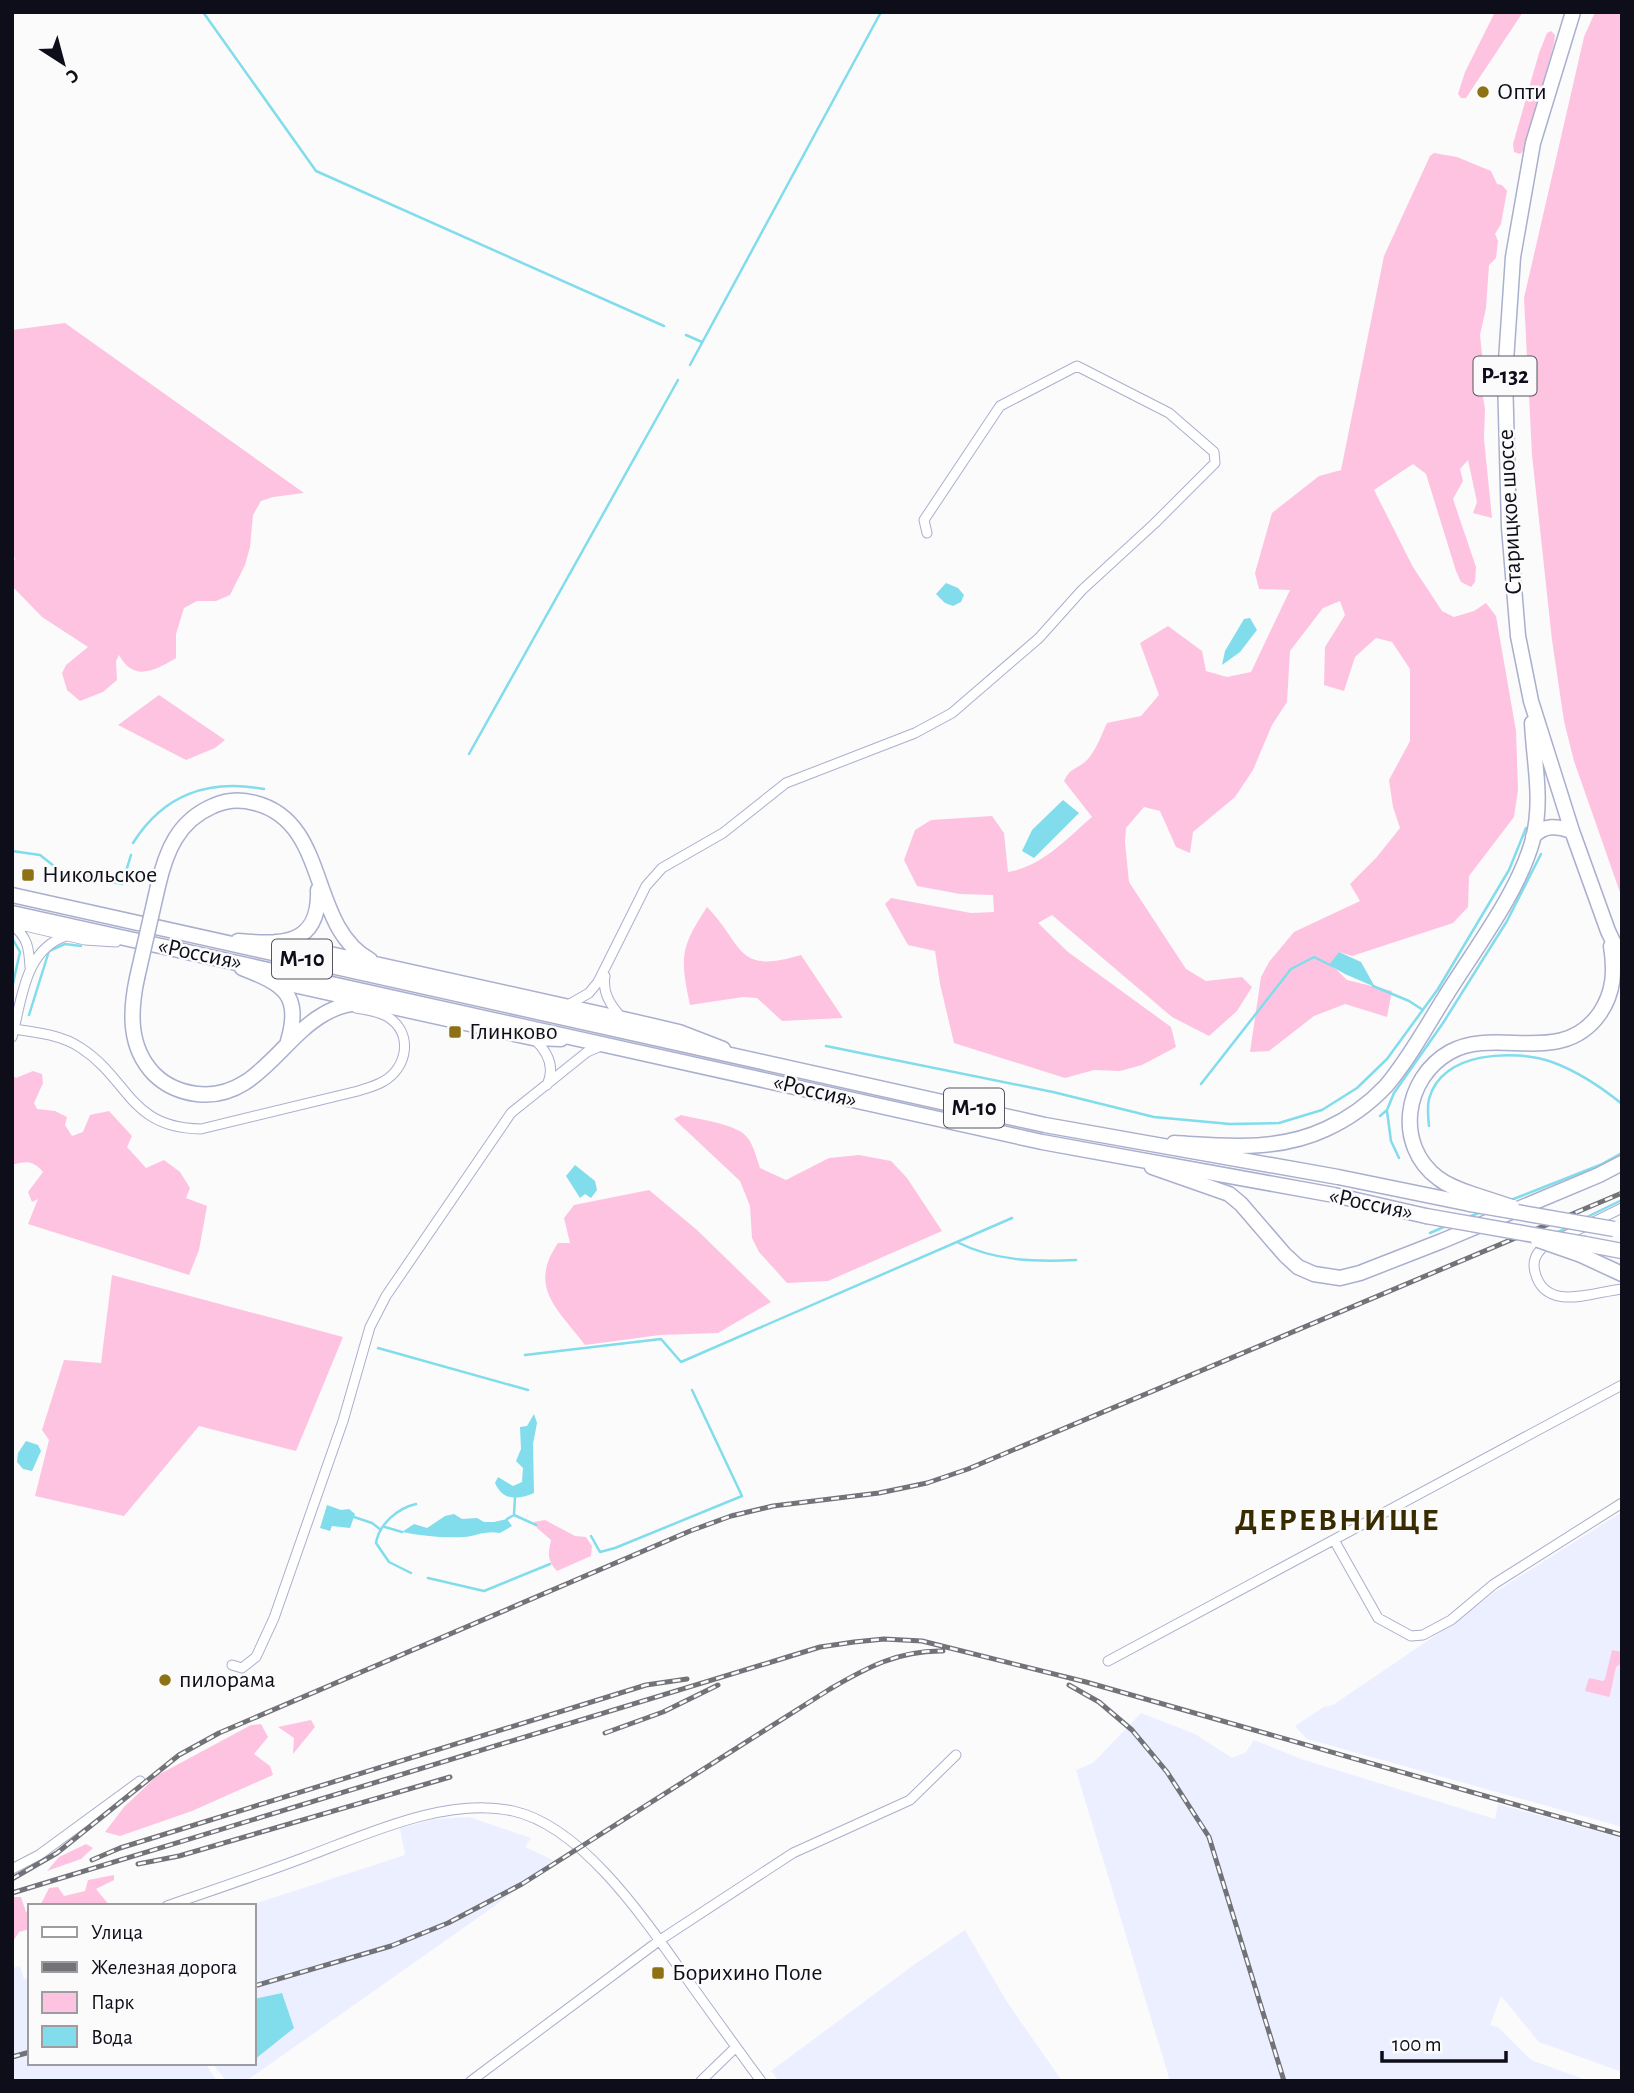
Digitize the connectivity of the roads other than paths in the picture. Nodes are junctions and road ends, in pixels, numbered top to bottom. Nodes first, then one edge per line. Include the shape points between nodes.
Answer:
1 (1573, 12) edge
2 (927, 533) dead end
3 (1531, 701) junction
4 (1572, 831) junction
5 (1533, 837) junction
6 (318, 882) junction
7 (12, 895) edge
8 (12, 913) edge
9 (12, 924) edge
10 (1606, 926) junction
11 (68, 936) junction
12 (213, 939) junction
13 (276, 942) junction
14 (160, 945) junction
15 (213, 957) junction
16 (1622, 960) edge
17 (382, 967) junction
18 (30, 969) junction
19 (606, 971) junction
20 (424, 977) junction
21 (271, 980) junction
22 (487, 1000) junction
23 (370, 1002) junction
24 (344, 1005) junction
25 (565, 1006) junction
26 (622, 1018) junction
27 (13, 1033) edge
28 (533, 1038) junction
29 (591, 1040) junction
30 (288, 1042) junction
31 (612, 1045) junction
32 (741, 1056) junction
33 (547, 1086) junction
34 (1123, 1140) junction
35 (1119, 1156) junction
36 (1622, 1163) edge
37 (1471, 1199) junction
38 (1622, 1208) edge
39 (1618, 1229) edge
40 (1583, 1250) junction
41 (1622, 1251) edge
42 (1622, 1274) edge
43 (1622, 1289) edge
44 (1622, 1385) edge
45 (1622, 1503) edge
46 (1334, 1540) junction
47 (1108, 1661) dead end
48 (232, 1665) dead end
49 (956, 1755) dead end
50 (141, 1781) dead end
51 (12, 1869) edge
52 (173, 1904) edge
53 (660, 1940) junction
54 (736, 2047) junction
55 (471, 2081) edge
56 (701, 2081) edge
57 (761, 2081) edge

1 - 3 main road, Старицкое шоссе / Р-132 via 1526,173 1507,325 1509,540 1518,636
2 - 19 street via 924,520 1000,406 1077,366 1169,413 1216,457 1040,638 952,713 915,733 786,783 723,834 662,868 646,886
3 - 4 main road, Старицкое шоссе / Р-132
3 - 5 main road via 1539,788
4 - 5 main road via 1549,827
4 - 10 main road, Старицкое шоссе / Р-132
5 - 34 main road via 1512,889 1402,1064 1357,1111 1311,1135 1259,1146
6 - 13 main road via 318,911 310,928 293,939
6 - 17 main road via 343,936 362,956
6 - 30 main road, bridge via 307,849 290,823 265,806 234,800 214,805 184,827 169,848 137,978 131,1015 136,1042 152,1072 176,1088 210,1094 236,1088 258,1074
7 - 12 main road, «Россия» / М-10
8 - 14 main road, «Россия» / М-10
9 - 11 street
9 - 18 street via 29,946
10 - 16 main road, Старицкое шоссе / Р-132
10 - 37 main road via 1613,983 1604,1007 1585,1028 1548,1043 1461,1048 1435,1063 1420,1081 1409,1116 1417,1152 1437,1178
11 - 14 street
11 - 18 street via 48,945
12 - 13 main road
12 - 22 main road, «Россия» / М-10
13 - 17 main road
14 - 15 main road, «Россия» / М-10
15 - 21 main road
15 - 29 main road, «Россия» / М-10
17 - 20 main road
18 - 27 street
19 - 25 street via 589,993
19 - 26 street via 605,992
20 - 22 main road
20 - 25 main road
21 - 23 main road
21 - 30 main road via 285,992 294,1009
22 - 32 main road, «Россия» / М-10
23 - 24 main road
23 - 28 main road
24 - 27 street via 386,1016 398,1026 404,1057 391,1076 358,1091 201,1129 176,1127 142,1111 77,1045 39,1032
24 - 30 main road via 313,1021
25 - 26 main road
26 - 32 main road via 679,1032
28 - 29 main road
28 - 33 street via 549,1059 552,1072
29 - 31 main road, «Россия» / М-10
31 - 33 street via 587,1052
31 - 35 main road, «Россия» / М-10
32 - 34 main road, «Россия» / М-10
33 - 48 street via 512,1113 386,1296 370,1327 343,1421 274,1618 256,1657 242,1668
34 - 37 main road, «Россия» / М-10
35 - 36 main road via 1229,1194 1298,1267 1340,1278 1453,1236
35 - 40 main road, «Россия» / М-10, bridge via 1334,1195
37 - 39 main road, «Россия» / М-10, bridge
38 - 43 street via 1544,1247 1534,1265 1543,1287 1562,1298
40 - 41 main road, «Россия» / М-10
40 - 42 main road
44 - 46 street
45 - 46 street via 1493,1584 1451,1620 1423,1635 1411,1636 1378,1618
46 - 47 street
49 - 53 street via 910,1800 793,1853
50 - 51 street via 39,1855
52 - 53 street via 445,1811 513,1811 568,1838 645,1918
53 - 54 street
53 - 55 street
54 - 56 street
54 - 57 street

